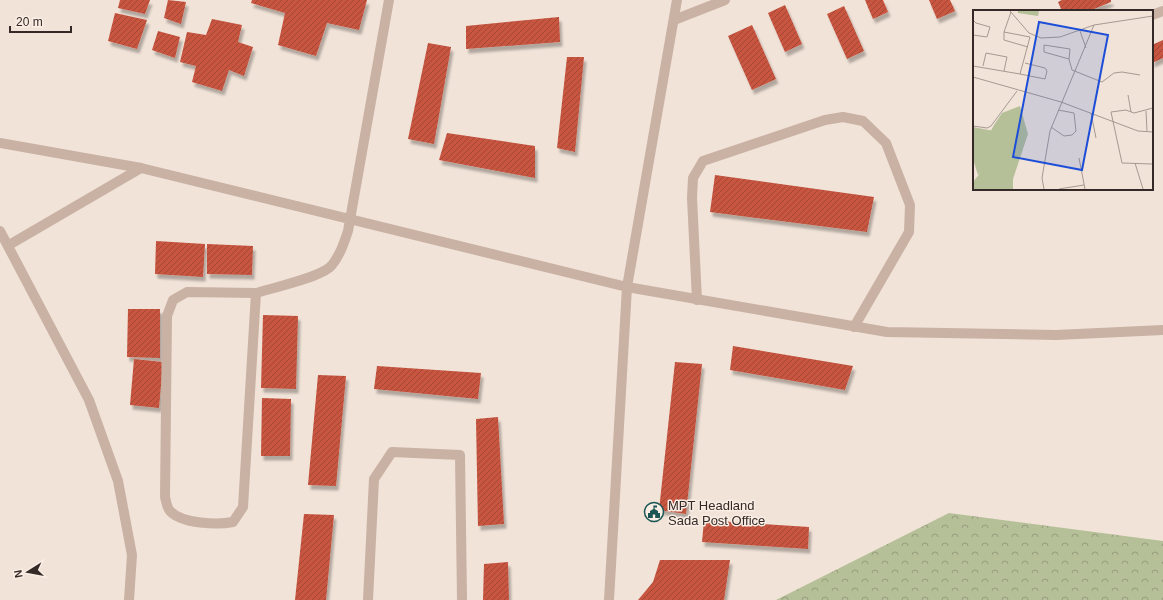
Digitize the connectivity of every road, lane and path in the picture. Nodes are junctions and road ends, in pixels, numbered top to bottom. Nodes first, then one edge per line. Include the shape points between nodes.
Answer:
1 (389, 0) edge
2 (677, 0) edge
3 (725, 0) edge
4 (1163, 11) edge
5 (1153, 15) edge
6 (674, 20) junction
7 (0, 143) edge
8 (141, 168) junction
9 (350, 218) junction
10 (0, 231) edge
11 (9, 245) junction
12 (627, 287) junction
13 (256, 293) junction
14 (698, 300) junction
15 (854, 327) junction
16 (1163, 330) edge
17 (129, 600) edge
18 (368, 600) edge
19 (462, 600) edge
20 (609, 600) edge

1 - 9 street
2 - 6 street
3 - 6 street
4 - 5 street
6 - 12 street
7 - 8 street
8 - 9 street
8 - 11 street
9 - 12 street
9 - 13 street via 343,247 332,267 320,274
10 - 11 street
11 - 17 street via 89,400 118,481 132,555
12 - 14 street
12 - 20 street
13 - 13 street via 243,507 233,522 227,524 182,519 170,511 165,497 167,316 172,300 187,292
14 - 15 street
14 - 15 street via 692,198 693,178 704,161 825,120 850,118 863,121 886,143 910,205 909,232
15 - 16 street via 887,332 1056,335
18 - 19 street via 374,479 392,452 460,454

